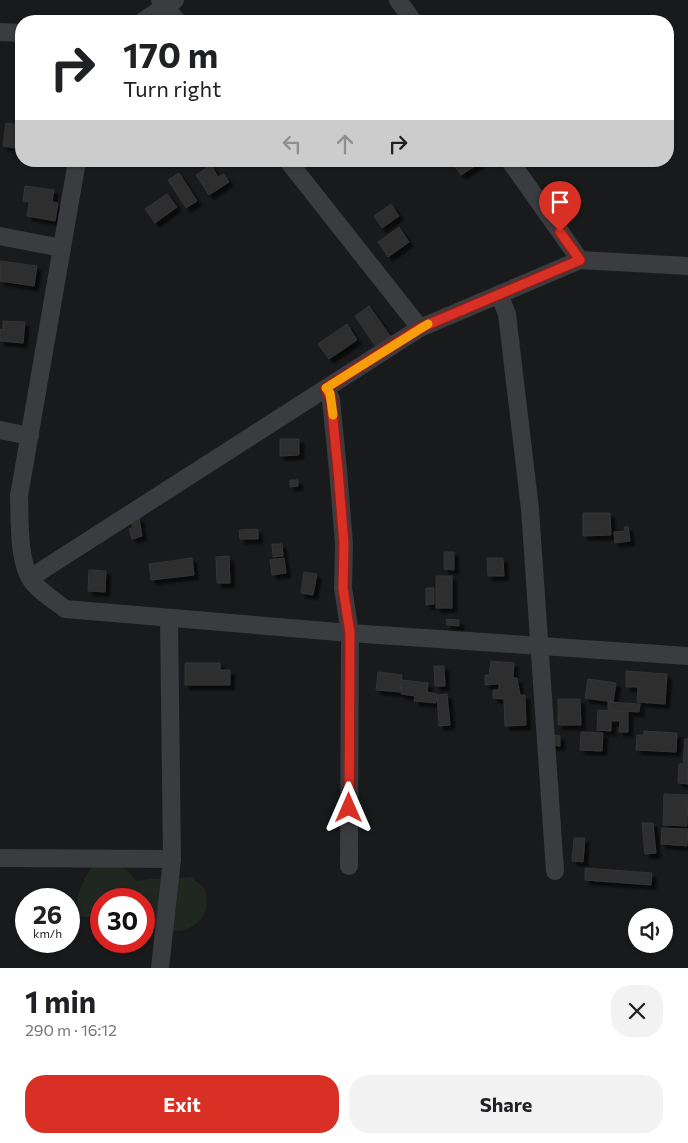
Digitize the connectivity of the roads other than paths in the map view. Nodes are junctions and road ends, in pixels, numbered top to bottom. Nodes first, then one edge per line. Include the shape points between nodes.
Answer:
1 (398, 0) edge
2 (167, 2) edge
3 (151, 15) edge
4 (174, 15) edge
5 (409, 15) edge
6 (0, 32) edge
7 (15, 33) edge
8 (76, 167) edge
9 (293, 167) edge
10 (514, 167) edge
11 (0, 236) edge
12 (62, 248) junction
13 (580, 260) junction
14 (688, 266) edge
15 (498, 294) junction
16 (420, 328) junction
17 (326, 388) junction
18 (0, 430) edge
19 (30, 436) junction
20 (30, 578) junction
21 (169, 618) junction
22 (350, 633) junction
23 (541, 646) junction
24 (688, 656) edge
25 (0, 858) edge
26 (172, 860) junction
27 (349, 866) dead end
28 (555, 871) dead end
29 (160, 968) edge

1 - 5 street
2 - 3 street
2 - 4 street
6 - 7 street
8 - 12 street
9 - 16 street
10 - 13 street
11 - 12 street
12 - 19 street
13 - 14 street
13 - 15 street
15 - 16 street
15 - 23 street via 507,314 529,499
16 - 17 street
17 - 20 street
17 - 22 street via 331,400 338,470 344,544 343,588
18 - 19 street
19 - 20 street via 19,496 20,543
20 - 21 street via 65,609
21 - 22 street
21 - 26 street
22 - 23 street
22 - 27 street
23 - 24 street
23 - 28 street
25 - 26 street
26 - 29 street

